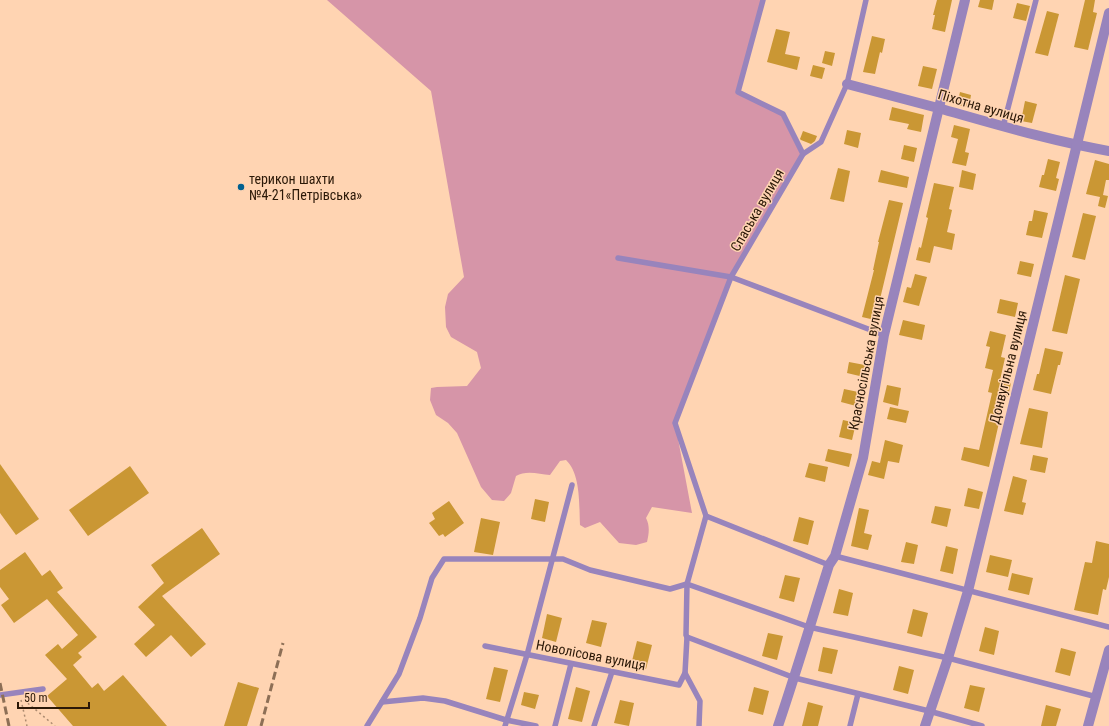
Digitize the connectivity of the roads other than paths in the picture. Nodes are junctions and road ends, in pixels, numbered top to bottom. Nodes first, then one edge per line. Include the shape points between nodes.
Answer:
1 (763, 0) edge
2 (866, 0) edge
3 (965, 0) edge
4 (1036, 0) edge
5 (1109, 13) edge
6 (847, 84) junction
7 (938, 108) junction
8 (1003, 127) junction
9 (1077, 146) junction
10 (1109, 151) edge
11 (803, 154) junction
12 (618, 258) dead end
13 (731, 277) junction
14 (884, 335) junction
15 (572, 485) dead end
16 (706, 516) junction
17 (835, 556) junction
18 (829, 565) junction
19 (687, 584) junction
20 (968, 591) junction
21 (809, 627) junction
22 (1109, 627) edge
23 (687, 637) junction
24 (485, 646) dead end
25 (1109, 650) edge
26 (527, 655) junction
27 (948, 658) junction
28 (571, 664) junction
29 (612, 672) junction
30 (685, 673) junction
31 (795, 678) junction
32 (43, 689) dead end
33 (858, 694) junction
34 (0, 695) edge
35 (1097, 697) junction
36 (382, 702) junction
37 (929, 711) junction
38 (506, 720) junction
39 (367, 726) edge
40 (505, 726) edge
41 (536, 726) edge
42 (555, 726) edge
43 (594, 726) edge
44 (699, 726) edge
45 (778, 726) edge
46 (850, 726) edge
47 (925, 726) edge
48 (982, 726) edge
49 (1088, 726) edge

1 - 11 lane via 738,92 783,114
2 - 6 lane, Спаська вулиця
3 - 7 street, Красносільська вулиця
4 - 8 lane
5 - 9 street, Донвугільна вулиця
6 - 7 street, Піхотна вулиця
6 - 11 lane, Спаська вулиця via 821,142
7 - 8 street, Піхотна вулиця
7 - 14 street, Красносільська вулиця
8 - 9 street, Піхотна вулиця
9 - 10 street, Піхотна вулиця
9 - 20 street, Донвугільна вулиця
11 - 13 lane, Спаська вулиця
12 - 13 lane
13 - 14 lane
13 - 16 lane, Спаська вулиця via 675,423
14 - 17 street, Красносільська вулиця via 863,458
15 - 26 lane
16 - 18 lane
16 - 19 lane
17 - 18 street, Красносільська вулиця
17 - 20 lane
18 - 21 street, Красносільська вулиця
19 - 21 lane
19 - 23 lane
19 - 36 lane via 670,589 590,570 563,559 444,559 432,578 399,674
20 - 22 lane
20 - 27 street, Донвугільна вулиця
21 - 27 lane
21 - 31 street, Красносільська вулиця
23 - 30 lane
23 - 31 lane
24 - 26 lane, Новолісова вулиця
25 - 35 street
26 - 28 lane, Новолісова вулиця
26 - 38 lane
27 - 35 lane
27 - 37 street, Донвугільна вулиця
28 - 29 lane, Новолісова вулиця
28 - 42 lane
29 - 30 lane, Новолісова вулиця via 680,685
29 - 43 lane
30 - 44 lane via 700,701
31 - 33 lane
31 - 45 street, Красносільська вулиця
32 - 34 lane
33 - 37 lane
33 - 46 lane
35 - 49 street
36 - 38 lane via 423,698 445,701
36 - 39 lane
37 - 47 street, Донвугільна вулиця
37 - 48 lane
38 - 40 lane
38 - 41 lane

